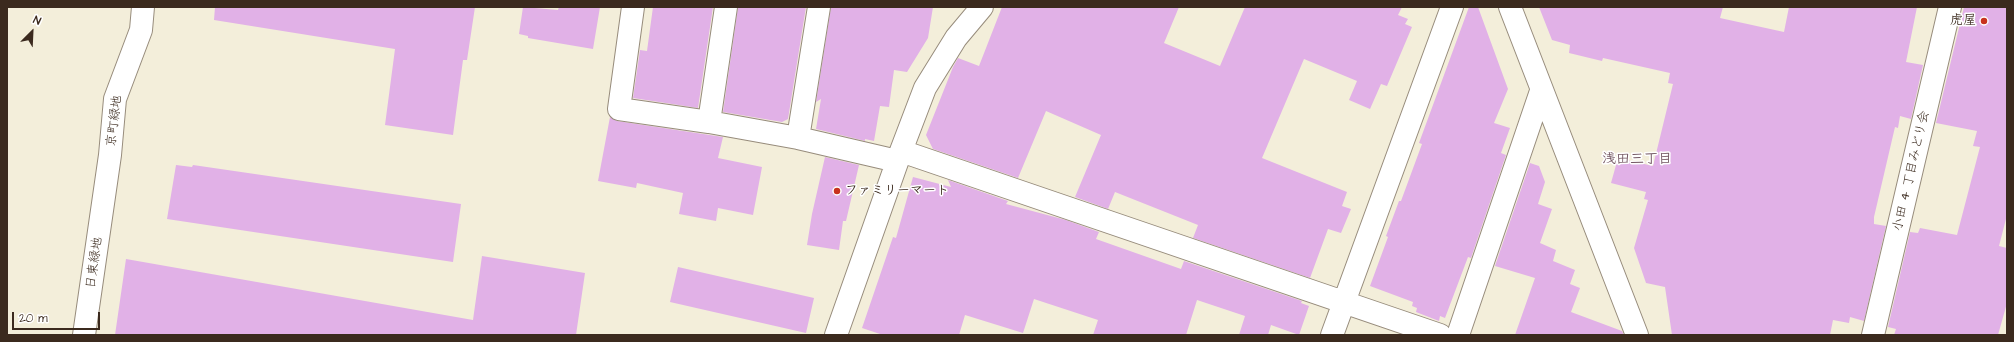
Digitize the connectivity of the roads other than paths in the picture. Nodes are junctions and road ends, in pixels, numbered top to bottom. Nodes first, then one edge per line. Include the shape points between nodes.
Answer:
1 (142, 7) edge
2 (633, 7) edge
3 (726, 7) edge
4 (819, 7) edge
5 (982, 7) edge
6 (1452, 7) edge
7 (1510, 7) edge
8 (1950, 7) edge
9 (1542, 91) junction
10 (709, 122) junction
11 (798, 138) junction
12 (899, 156) junction
13 (102, 215) joint
14 (1344, 302) junction
15 (84, 335) edge
16 (836, 335) edge
17 (1332, 335) edge
18 (1440, 335) edge
19 (1458, 335) edge
20 (1637, 335) edge
21 (1873, 335) edge

1 - 13 street, 京町緑地 via 141,30 115,98
2 - 10 street via 619,109
3 - 10 street
4 - 11 street
5 - 12 street via 956,38 925,88
6 - 14 street
7 - 9 street
8 - 21 street, 小田 4 丁目みどり会
9 - 19 street
9 - 20 street
10 - 11 street
11 - 12 street
12 - 14 street
12 - 16 street
13 - 15 street, 日東緑地
14 - 17 street
14 - 18 street

